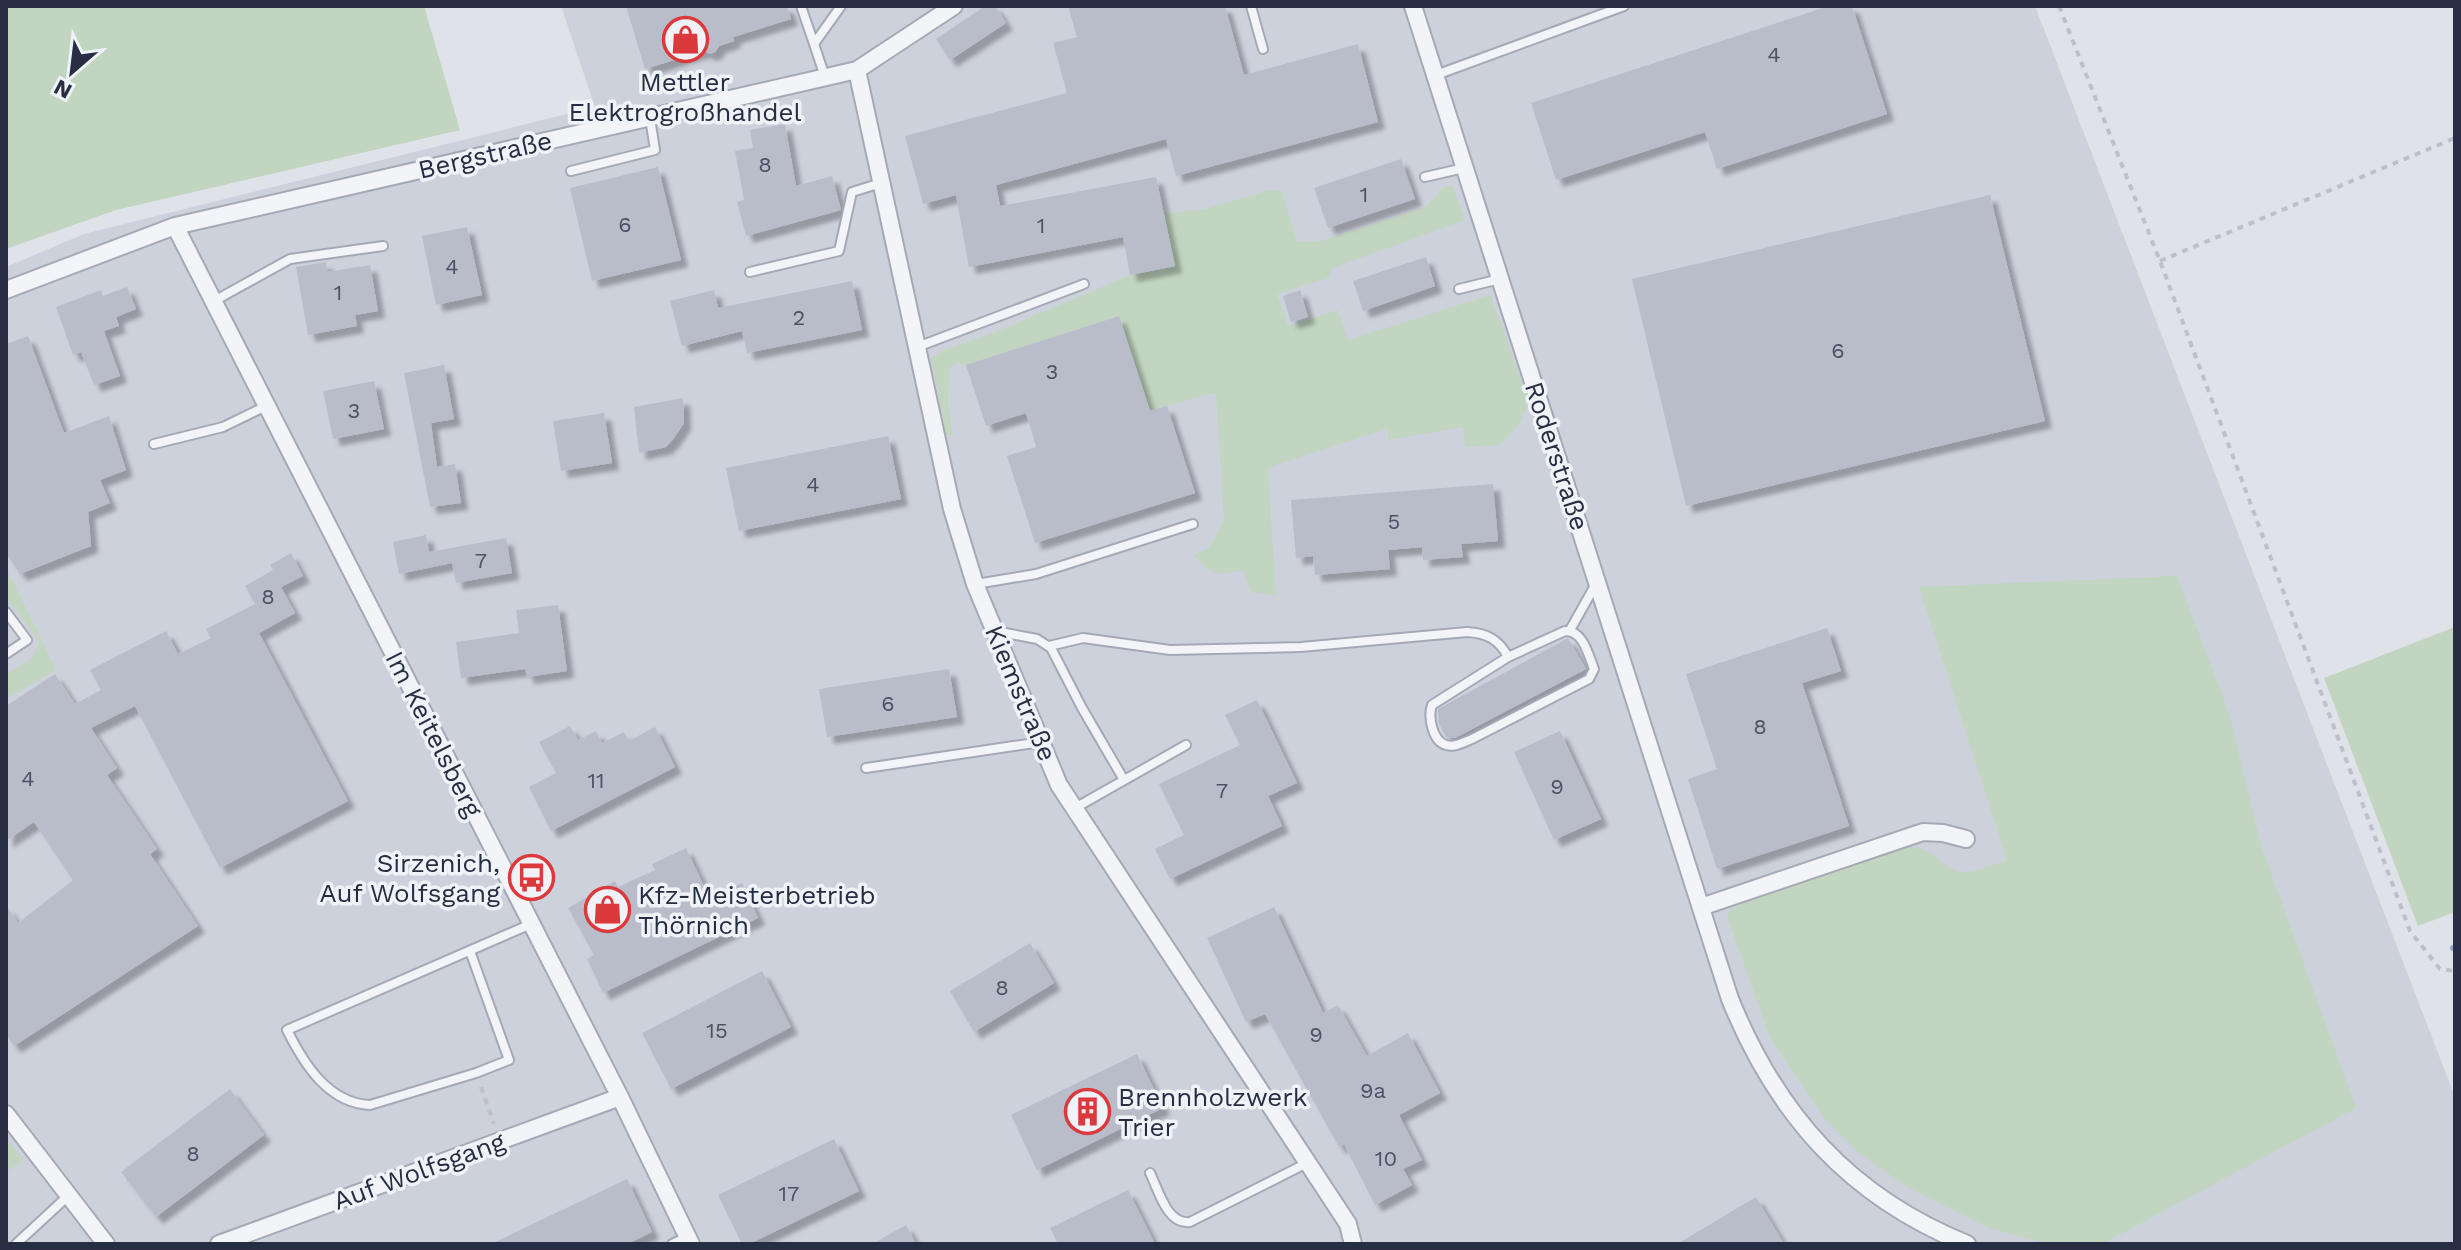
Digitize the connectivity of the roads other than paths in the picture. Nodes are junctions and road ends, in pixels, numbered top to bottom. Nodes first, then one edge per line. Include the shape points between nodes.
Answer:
1 (801, 6) edge
2 (841, 6) edge
3 (954, 6) edge
4 (1251, 6) edge
5 (1413, 6) edge
6 (1624, 6) edge
7 (814, 44) junction
8 (1263, 49) dead end
9 (857, 70) junction
10 (1435, 75) junction
11 (825, 77) junction
12 (650, 117) junction
13 (1464, 168) junction
14 (571, 171) dead end
15 (1425, 177) dead end
16 (882, 183) junction
17 (175, 226) junction
18 (383, 246) dead end
19 (750, 272) dead end
20 (1500, 279) junction
21 (1084, 284) dead end
22 (1459, 289) dead end
23 (6, 290) edge
24 (214, 301) junction
25 (917, 347) junction
26 (267, 406) junction
27 (154, 444) dead end
28 (1193, 524) dead end
29 (1597, 582) junction
30 (975, 584) junction
31 (6, 612) edge
32 (1570, 630) junction
33 (994, 631) junction
34 (1049, 646) junction
35 (6, 654) edge
36 (1508, 657) junction
37 (1042, 742) junction
38 (1186, 745) dead end
39 (866, 768) dead end
40 (1124, 780) junction
41 (1074, 808) junction
42 (1966, 839) dead end
43 (1701, 907) junction
44 (531, 924) junction
45 (470, 951) junction
46 (620, 1097) junction
47 (6, 1114) edge
48 (1307, 1163) junction
49 (1150, 1173) dead end
50 (69, 1196) junction
51 (683, 1242) edge
52 (16, 1244) edge
53 (106, 1244) edge
54 (219, 1244) edge
55 (1353, 1244) edge
56 (1967, 1244) edge

1 - 7 lane
2 - 7 lane
3 - 9 street, Bergstraße
4 - 8 lane
5 - 10 street, Roderstraße
6 - 10 lane
7 - 11 lane
9 - 11 street, Bergstraße
9 - 16 street, Kiemstraße
10 - 13 street, Roderstraße
11 - 12 street, Bergstraße
12 - 14 lane via 655,150
12 - 17 street, Bergstraße
13 - 15 lane
13 - 20 street, Roderstraße
16 - 19 lane via 852,192 839,251
16 - 25 street, Kiemstraße
17 - 23 street, Bergstraße
17 - 24 street, Im Keitelsberg
18 - 24 lane via 290,259
20 - 22 lane
20 - 29 street, Roderstraße
21 - 25 lane
24 - 26 street, Im Keitelsberg
25 - 30 street, Kiemstraße via 952,509
26 - 27 lane via 223,427
26 - 44 street, Im Keitelsberg
28 - 30 lane via 1036,574
29 - 32 lane
29 - 43 street, Roderstraße
30 - 33 street, Kiemstraße
31 - 35 lane via 27,640
32 - 36 lane
32 - 36 lane via 1580,636 1593,666 1589,679 1472,739 1451,746 1438,741 1430,711 1435,701
33 - 34 lane
33 - 37 street, Kiemstraße
34 - 36 lane via 1083,638 1170,650 1301,647 1467,632 1494,639
34 - 40 lane
37 - 39 lane
37 - 41 street, Kiemstraße
38 - 40 lane
40 - 41 lane
41 - 48 street, Kiemstraße
42 - 43 street via 1923,832
43 - 56 street, Roderstraße via 1746,1037 1774,1086 1825,1153 1903,1213
44 - 45 lane
44 - 46 street, Im Keitelsberg
45 - 45 lane via 287,1030 299,1055 335,1093 359,1104 509,1060
46 - 51 street, Im Keitelsberg
46 - 54 street, Auf Wolfsgang
47 - 50 street
48 - 49 lane via 1183,1223 1169,1212
48 - 55 street, Kiemstraße via 1348,1224
50 - 52 lane
50 - 53 street

